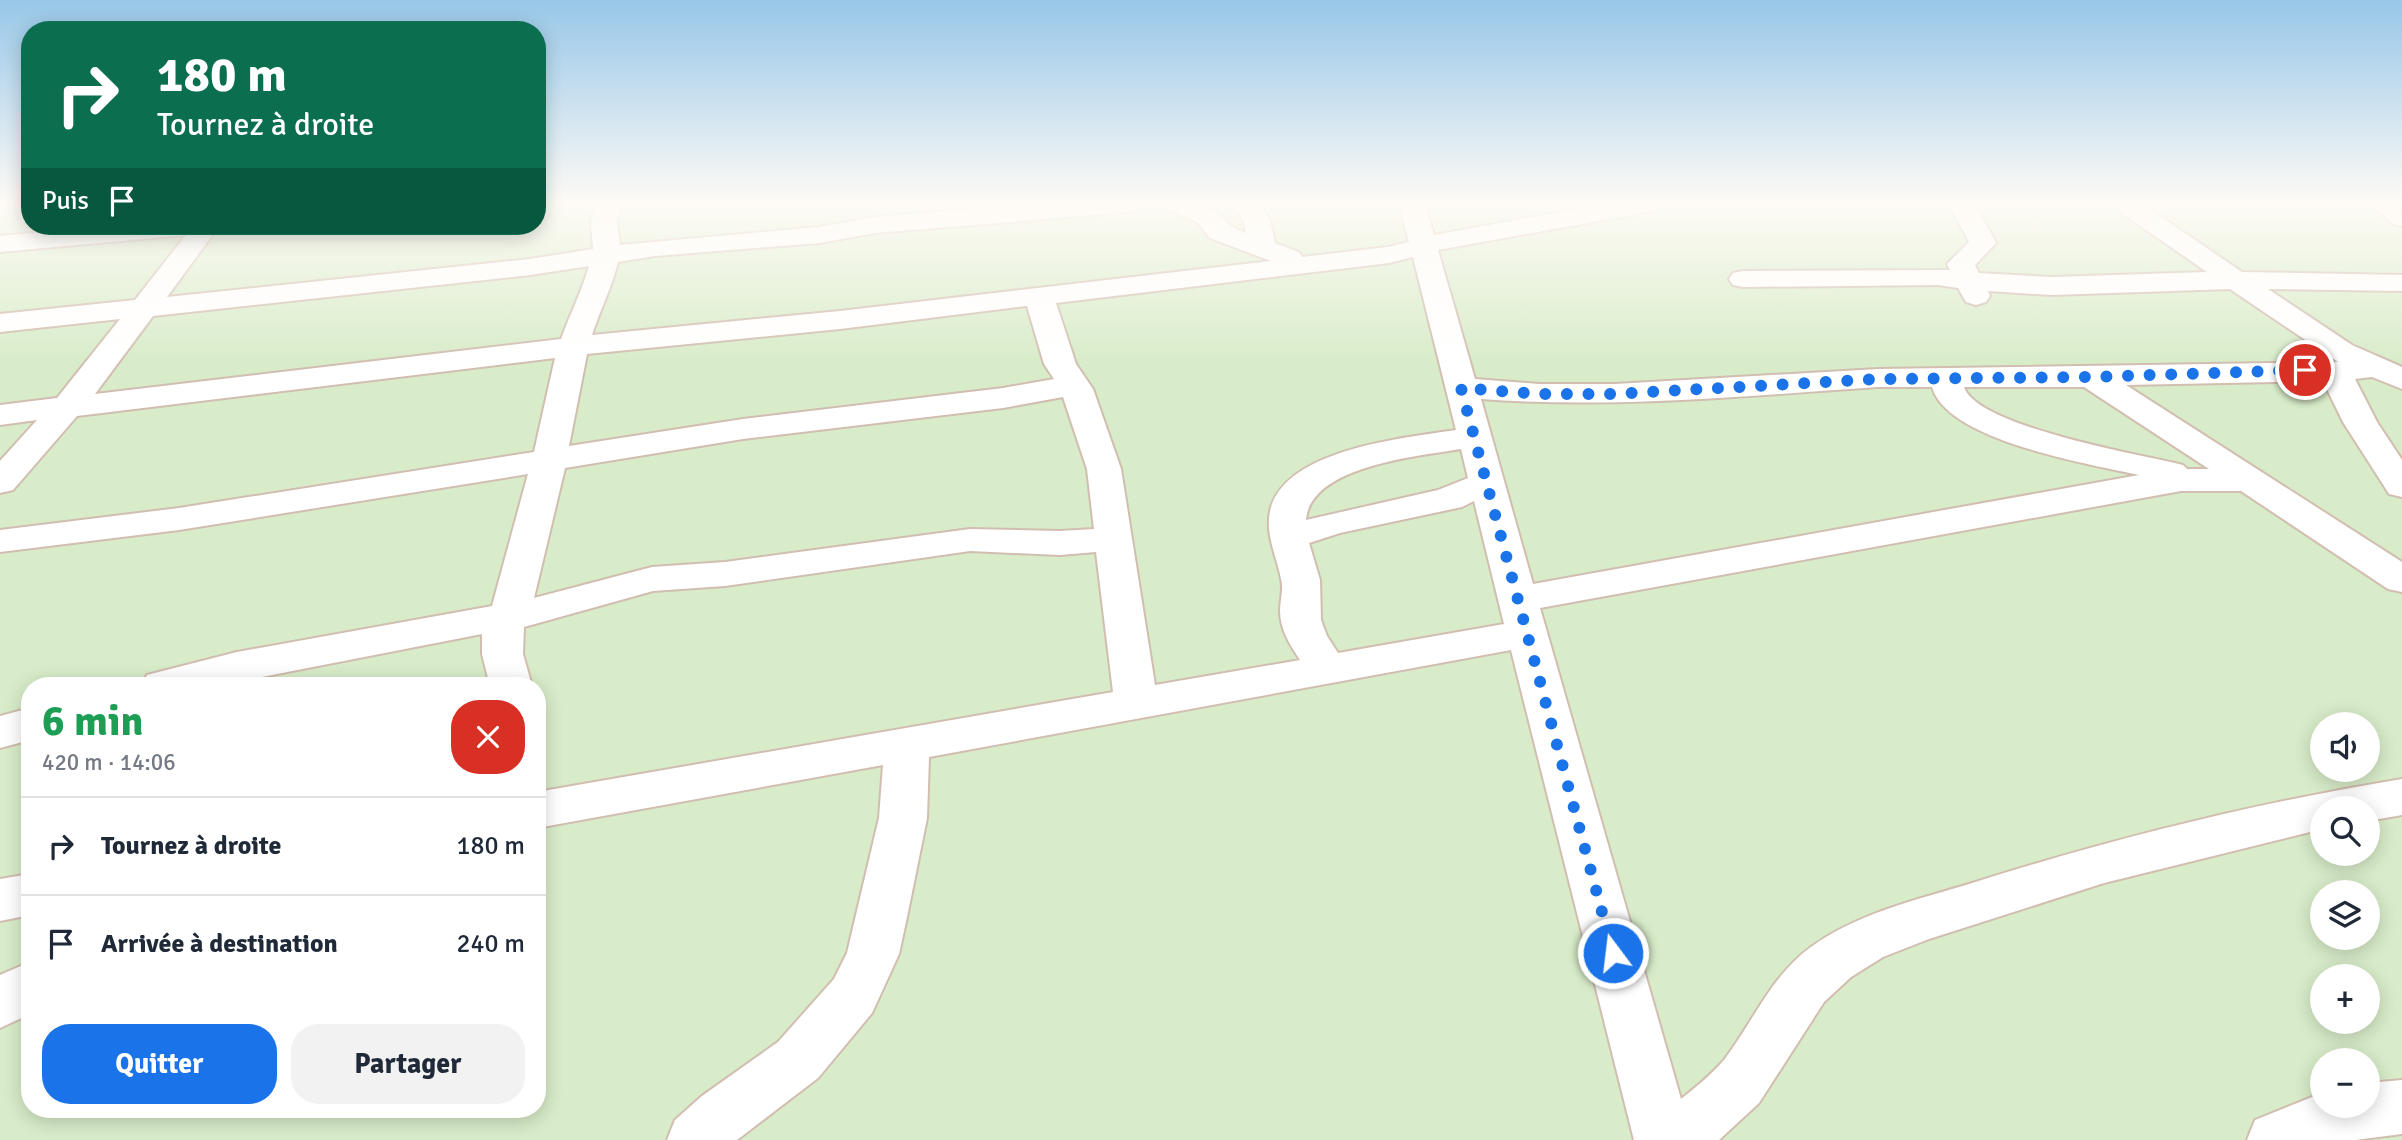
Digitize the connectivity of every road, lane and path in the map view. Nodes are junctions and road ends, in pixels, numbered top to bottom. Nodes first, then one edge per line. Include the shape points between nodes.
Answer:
1 (182, 257) edge
2 (591, 257) edge
3 (605, 257) edge
4 (1293, 257) edge
5 (1351, 257) edge
6 (1426, 257) edge
7 (1968, 257) edge
8 (2203, 257) edge
9 (1303, 260) junction
10 (1743, 279) dead end
11 (1967, 279) junction
12 (2236, 280) junction
13 (2402, 282) edge
14 (1040, 297) junction
15 (1980, 304) dead end
16 (145, 306) junction
17 (0, 323) edge
18 (573, 346) junction
19 (2335, 372) junction
20 (2388, 374) edge
21 (2091, 377) junction
22 (1946, 380) junction
23 (1074, 385) junction
24 (1461, 388) junction
25 (66, 408) junction
26 (0, 415) edge
27 (1473, 437) junction
28 (549, 461) junction
29 (2195, 479) junction
30 (2250, 480) junction
31 (0, 482) edge
32 (1485, 482) junction
33 (2402, 486) edge
34 (1289, 537) junction
35 (1115, 539) junction
36 (0, 541) edge
37 (2402, 580) edge
38 (507, 617) junction
39 (1521, 617) junction
40 (1328, 669) junction
41 (196, 677) edge
42 (509, 677) edge
43 (1136, 704) junction
44 (21, 726) edge
45 (0, 732) edge
46 (907, 745) junction
47 (2402, 797) edge
48 (2380, 801) edge
49 (546, 808) edge
50 (2310, 813) edge
51 (21, 896) edge
52 (0, 900) edge
53 (21, 991) edge
54 (0, 1004) edge
55 (2402, 1107) edge
56 (696, 1140) edge
57 (1663, 1140) edge
58 (1670, 1140) edge
59 (2276, 1140) edge

1 - 16 street
2 - 16 street
3 - 18 street via 598,286
4 - 9 street
5 - 9 street
6 - 24 street
7 - 11 street via 1961,264
8 - 12 street
9 - 14 street
10 - 11 street
11 - 12 street via 2052,286
11 - 15 street
12 - 13 street
12 - 20 street via 2341,352
14 - 18 street
14 - 23 street via 1060,363
16 - 17 street
16 - 25 street
18 - 25 street
18 - 28 street
19 - 20 street
19 - 21 street
19 - 33 street via 2360,422
21 - 22 street
21 - 30 street
22 - 24 street via 1809,381 1615,394
22 - 29 street via 1951,397 2009,432
23 - 28 street via 1003,398 743,429
23 - 35 street via 1104,469
24 - 27 street
25 - 26 street
25 - 31 street
27 - 32 street
27 - 34 street via 1380,456 1318,475 1292,499 1287,516
28 - 36 street via 180,519
28 - 38 street
29 - 30 street
29 - 39 street via 2132,487
30 - 37 street
32 - 34 street via 1450,499
32 - 39 street
34 - 40 street via 1303,590 1300,612 1304,630
35 - 38 street via 923,544 724,574 652,579
35 - 43 street
38 - 41 street
38 - 42 street via 500,642
39 - 40 street
39 - 57 street
40 - 43 street
43 - 46 street
44 - 45 street
46 - 49 street
46 - 56 street via 903,818 882,917 873,954 853,996 798,1060 722,1115
47 - 48 street
50 - 58 street via 2106,860 1886,932 1831,962 1772,1030 1746,1076 1713,1111
51 - 52 street
53 - 54 street
55 - 59 street via 2319,1122

